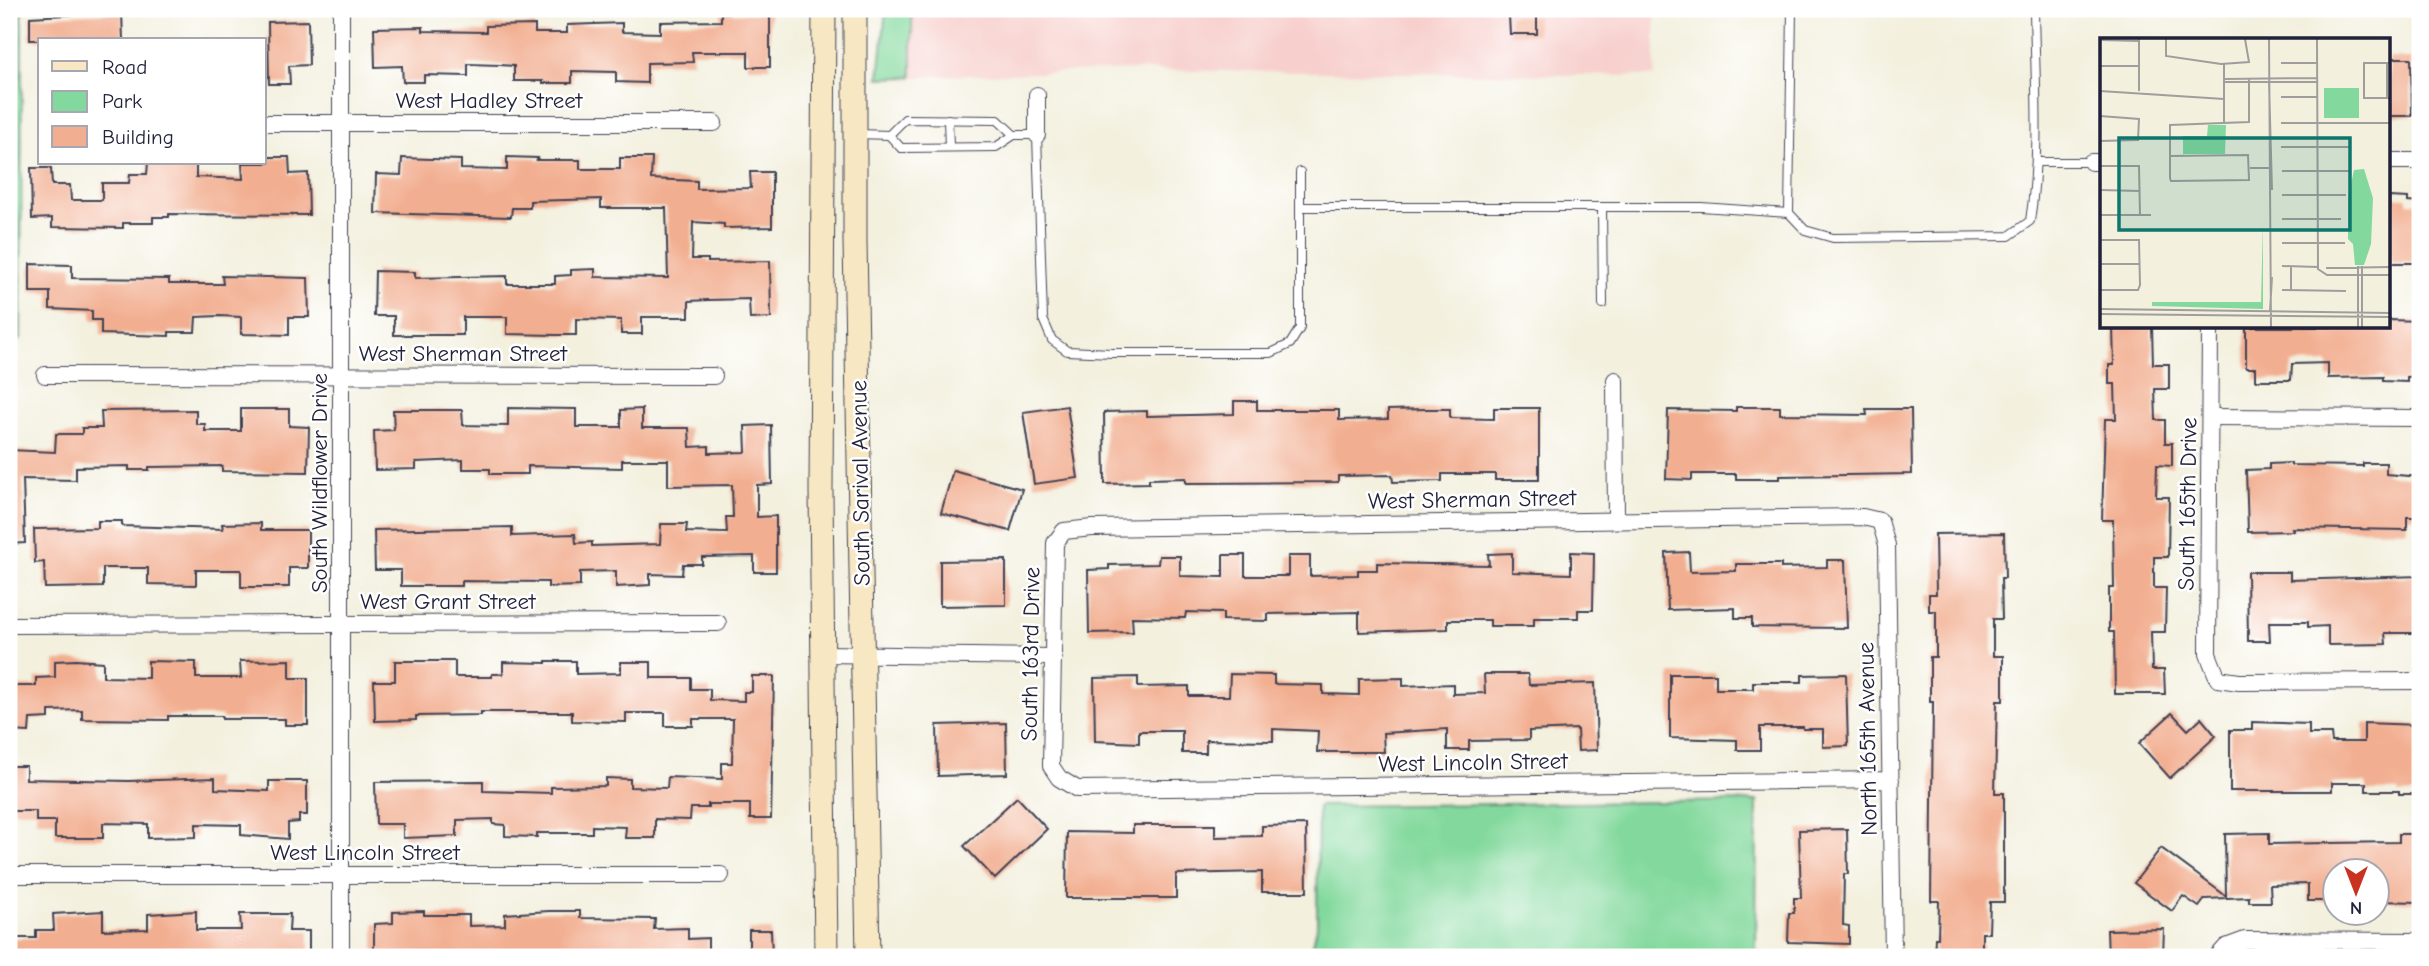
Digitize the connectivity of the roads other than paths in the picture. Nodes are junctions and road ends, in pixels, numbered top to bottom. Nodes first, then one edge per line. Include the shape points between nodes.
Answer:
1 (341, 9) edge
2 (824, 9) edge
3 (855, 9) edge
4 (1792, 9) edge
5 (2034, 9) edge
6 (1037, 94) dead end
7 (948, 119) junction
8 (266, 123) edge
9 (341, 123) junction
10 (714, 123) dead end
11 (855, 134) junction
12 (889, 135) junction
13 (1014, 135) junction
14 (1038, 135) junction
15 (949, 147) junction
16 (2390, 161) edge
17 (2420, 161) edge
18 (2036, 162) junction
19 (2096, 162) edge
20 (1300, 173) dead end
21 (1300, 207) junction
22 (1602, 207) junction
23 (1789, 213) junction
24 (1603, 304) dead end
25 (2210, 329) edge
26 (45, 375) dead end
27 (342, 375) junction
28 (714, 376) dead end
29 (1615, 380) dead end
30 (2211, 417) junction
31 (2420, 418) edge
32 (1616, 519) junction
33 (1880, 522) joint
34 (1065, 531) joint
35 (719, 623) dead end
36 (341, 624) junction
37 (9, 625) edge
38 (822, 654) junction
39 (863, 654) junction
40 (1054, 657) junction
41 (2420, 681) edge
42 (1059, 778) joint
43 (1891, 780) junction
44 (9, 875) edge
45 (341, 875) junction
46 (721, 875) dead end
47 (2420, 941) edge
48 (2221, 952) edge
49 (341, 957) edge
50 (826, 957) edge
51 (868, 957) edge
52 (1893, 957) edge

1 - 9 street, South Wildflower Drive
2 - 38 main road, South Sarival Avenue
3 - 11 main road, South Sarival Avenue
4 - 23 lane
5 - 18 lane
6 - 14 street
7 - 12 lane via 905,119
7 - 13 lane via 998,120
7 - 15 lane
8 - 9 street, West Hadley Street
9 - 10 street, West Hadley Street
9 - 27 street, South Wildflower Drive
11 - 12 lane
11 - 39 main road, South Sarival Avenue
12 - 15 lane via 901,148
13 - 14 lane
13 - 15 lane via 996,147
14 - 21 lane via 1043,319 1052,340 1067,351 1271,353 1290,344 1300,328
16 - 17 street
18 - 19 lane
18 - 23 lane via 2030,221 2009,236 1833,237 1805,230
20 - 21 lane
21 - 22 lane
22 - 23 lane
22 - 24 lane
25 - 30 street, South 165th Drive
26 - 27 street, West Sherman Street
27 - 28 street, West Sherman Street
27 - 36 street, South Wildflower Drive
29 - 32 street
30 - 31 street
30 - 41 street, South 165th Drive via 2208,654 2218,679
32 - 33 street, West Sherman Street via 1863,517
32 - 34 street, West Sherman Street
33 - 43 street, North 165th Avenue via 1888,545
34 - 40 street, South 163rd Drive via 1055,543
35 - 36 street, West Grant Street
36 - 37 street, West Grant Street
36 - 45 street, South Wildflower Drive
38 - 39 street
38 - 50 main road, South Sarival Avenue
39 - 40 street
39 - 51 main road, South Sarival Avenue
40 - 42 street, South 163rd Drive via 1051,766
42 - 43 street, West Lincoln Street via 1077,789
43 - 52 street, North 165th Avenue
44 - 45 street, West Lincoln Street
45 - 46 street, West Lincoln Street
45 - 49 street, South Wildflower Drive
47 - 48 street via 2245,940

